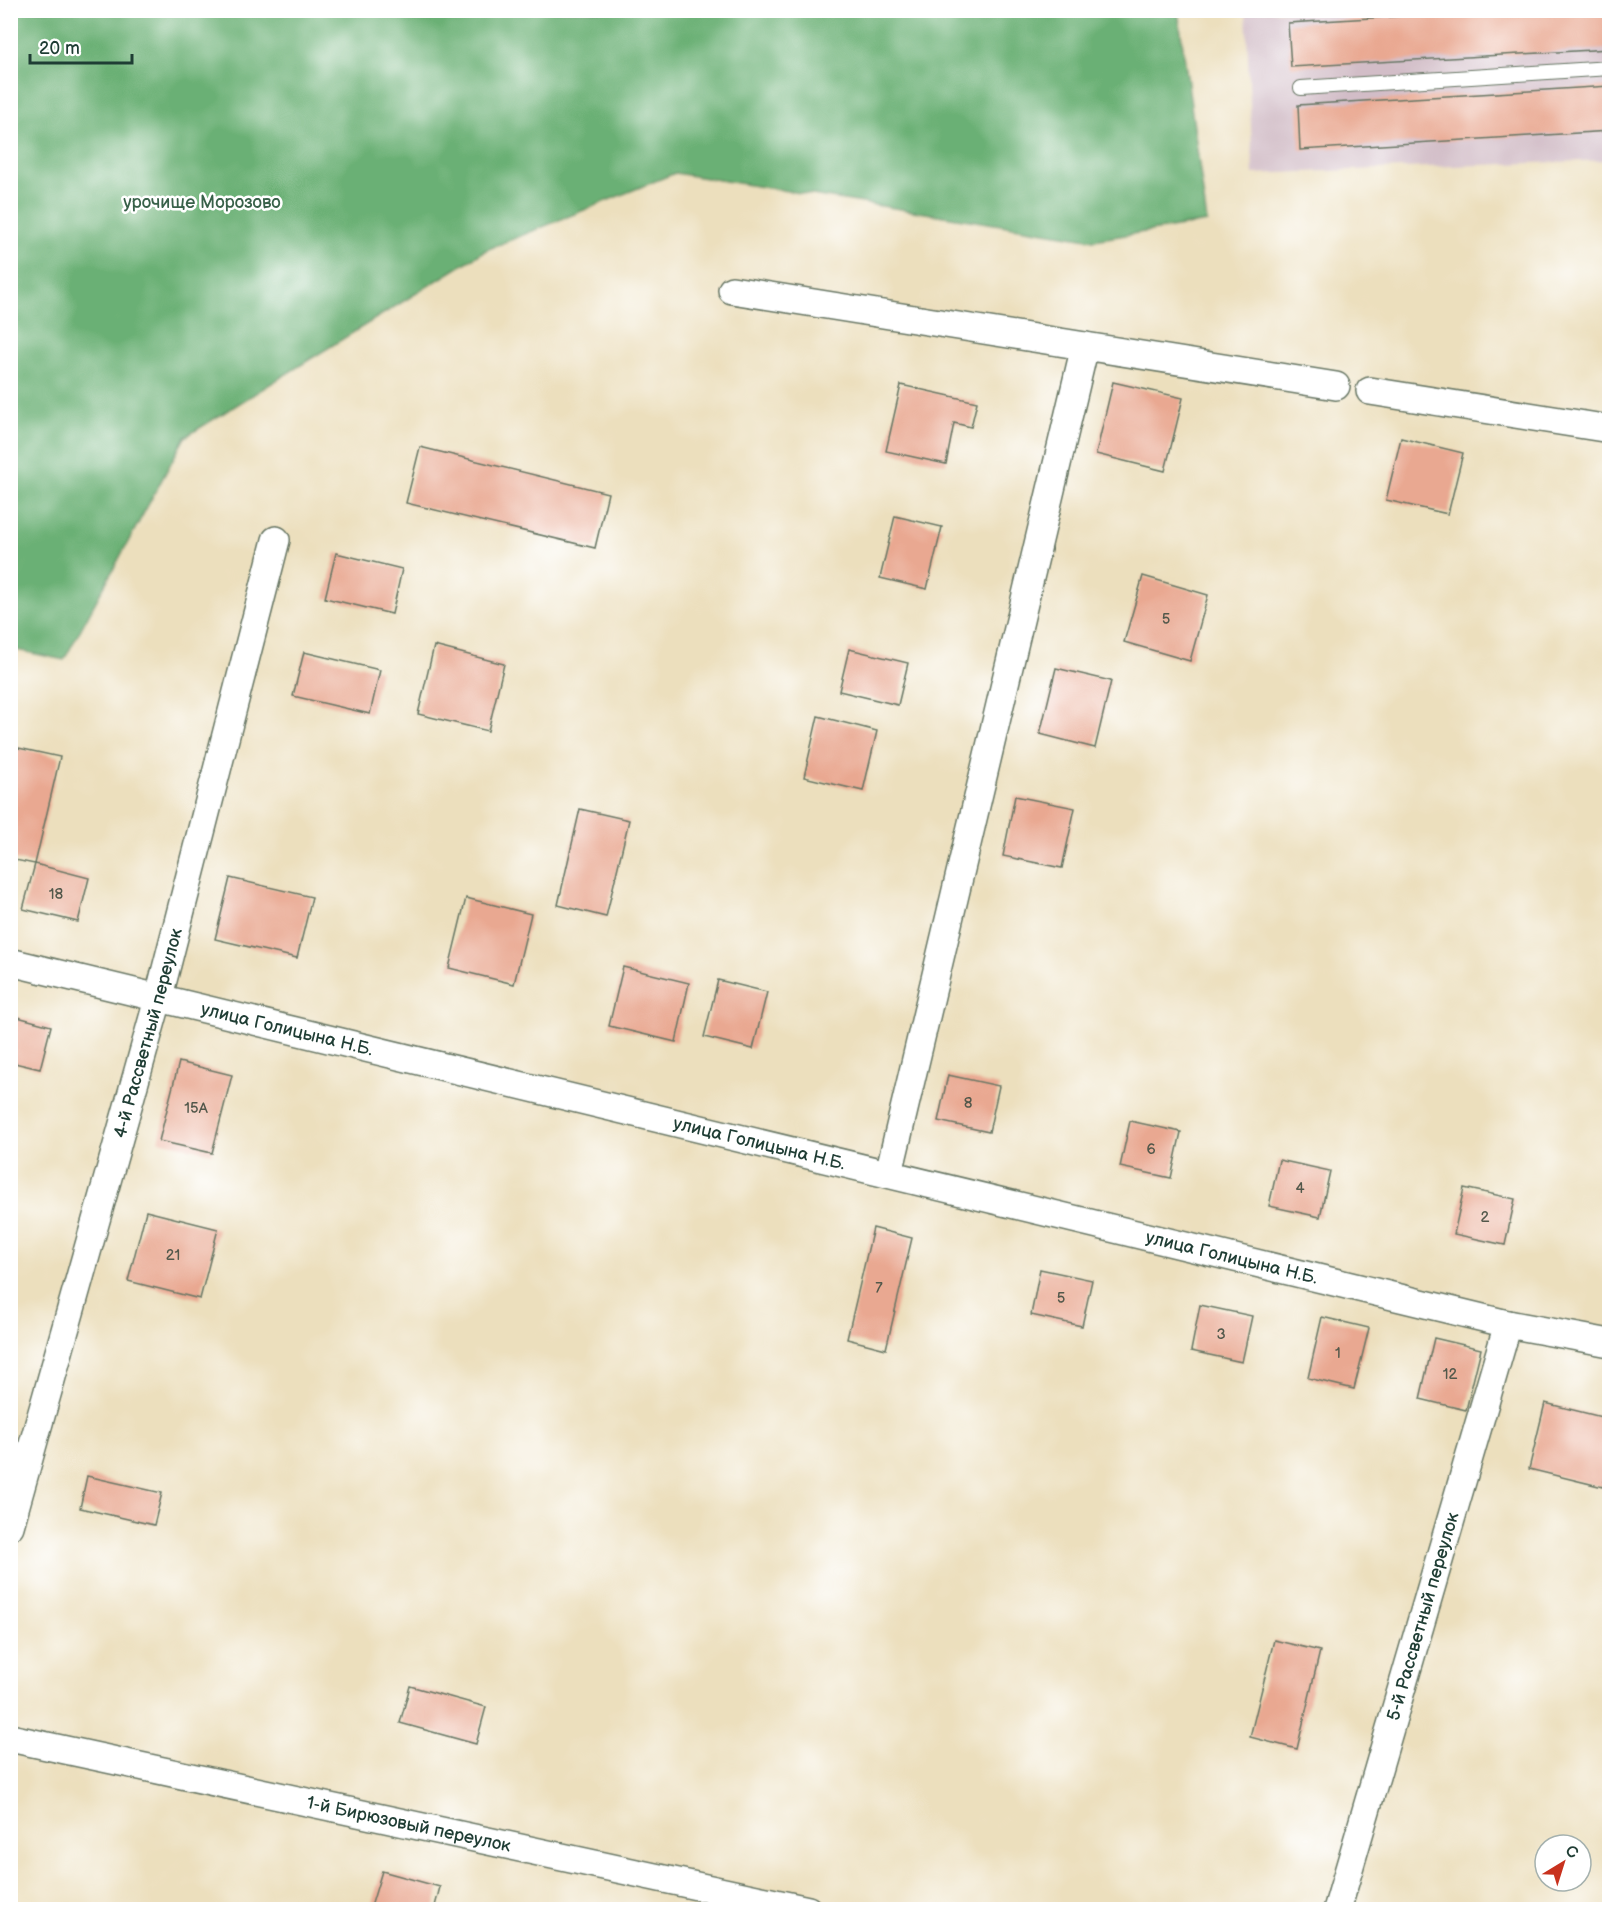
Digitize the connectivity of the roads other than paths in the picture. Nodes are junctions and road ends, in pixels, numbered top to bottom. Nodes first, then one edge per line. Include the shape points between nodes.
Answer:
1 (1610, 68) edge
2 (1301, 88) dead end
3 (732, 290) dead end
4 (1085, 346) junction
5 (1336, 386) dead end
6 (1370, 391) dead end
7 (1610, 429) edge
8 (276, 540) dead end
9 (10, 962) edge
10 (159, 996) junction
11 (889, 1173) junction
12 (1508, 1324) junction
13 (1610, 1343) edge
14 (10, 1526) edge
15 (10, 1738) edge
16 (808, 1910) edge
17 (1337, 1910) edge

1 - 2 lane
3 - 4 street
4 - 5 street
4 - 11 street
6 - 7 street
8 - 10 street, 4-й Рассветный переулок
9 - 10 street, улица Голицына Н.Б.
10 - 11 street, улица Голицына Н.Б.
10 - 14 street, 4-й Рассветный переулок
11 - 12 street, улица Голицына Н.Б.
12 - 13 street, улица Голицына Н.Б.
12 - 17 street, 5-й Рассветный переулок
15 - 16 street, 1-й Бирюзовый переулок

